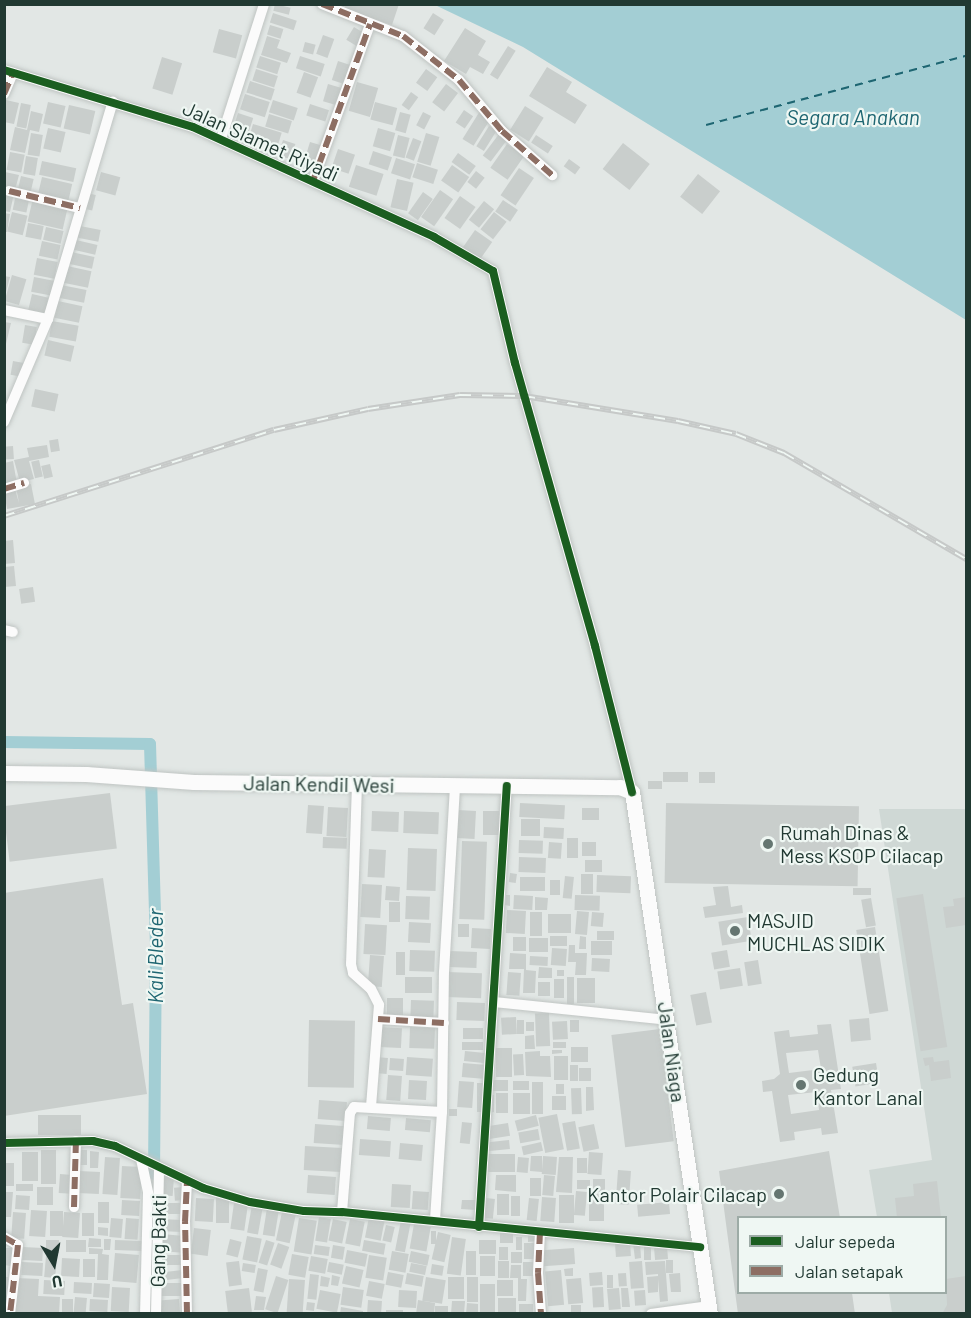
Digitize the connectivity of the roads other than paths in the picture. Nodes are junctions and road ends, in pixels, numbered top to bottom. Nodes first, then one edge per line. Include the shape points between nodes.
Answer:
1 (264, 4) edge
2 (322, 4) edge
3 (370, 24) junction
4 (9, 71) edge
5 (4, 94) edge
6 (112, 101) junction
7 (221, 139) junction
8 (552, 174) dead end
9 (313, 181) junction
10 (9, 191) dead end
11 (80, 208) junction
12 (4, 310) edge
13 (48, 320) junction
14 (4, 422) edge
15 (24, 483) dead end
16 (4, 489) edge
17 (4, 773) edge
18 (357, 784) junction
19 (455, 786) junction
20 (507, 786) junction
21 (632, 792) junction
22 (494, 1002) junction
23 (378, 1019) junction
24 (667, 1020) junction
25 (444, 1023) junction
26 (371, 1106) junction
27 (442, 1112) junction
28 (76, 1141) junction
29 (4, 1143) edge
30 (151, 1164) junction
31 (187, 1181) junction
32 (74, 1207) dead end
33 (342, 1212) junction
34 (435, 1220) junction
35 (478, 1227) junction
36 (540, 1232) junction
37 (4, 1237) edge
38 (700, 1247) junction
39 (709, 1310) edge
40 (10, 1314) edge
41 (145, 1314) edge
42 (156, 1314) edge
43 (187, 1314) edge
44 (541, 1314) edge
45 (651, 1314) edge

1 - 7 street
2 - 3 street
3 - 8 street via 403,36 459,80 502,131
3 - 9 street
4 - 5 street
4 - 6 street, Jalan Slamet Riyadi
6 - 7 street, Jalan Slamet Riyadi
6 - 11 street
7 - 9 street, Jalan Slamet Riyadi
9 - 21 street, Jalan Slamet Riyadi via 434,237 493,271
10 - 11 street
11 - 13 street
12 - 13 street
13 - 14 street
15 - 16 street
17 - 18 main road, Jalan Kendil Wesi
18 - 19 main road, Jalan Kendil Wesi
18 - 23 street via 351,964 358,981 377,996
19 - 20 main road, Jalan Kendil Wesi
19 - 25 street
20 - 21 main road, Jalan Kendil Wesi via 620,786
20 - 22 street
21 - 24 main road, Jalan Niaga
22 - 24 street
22 - 35 street
23 - 25 street
23 - 26 street
24 - 38 main road, Jalan Niaga
25 - 27 street
26 - 27 street
26 - 33 street via 354,1107 350,1113
27 - 34 street
28 - 29 street
28 - 30 street via 93,1140 115,1146
28 - 32 street
30 - 31 street
30 - 41 street
30 - 42 street, Gang Bakti
31 - 33 street via 250,1202 304,1211
31 - 43 street
33 - 34 street
34 - 35 street
35 - 36 street
36 - 38 street
36 - 44 street
37 - 40 street via 18,1245
38 - 39 main road, Jalan Niaga
39 - 45 street

